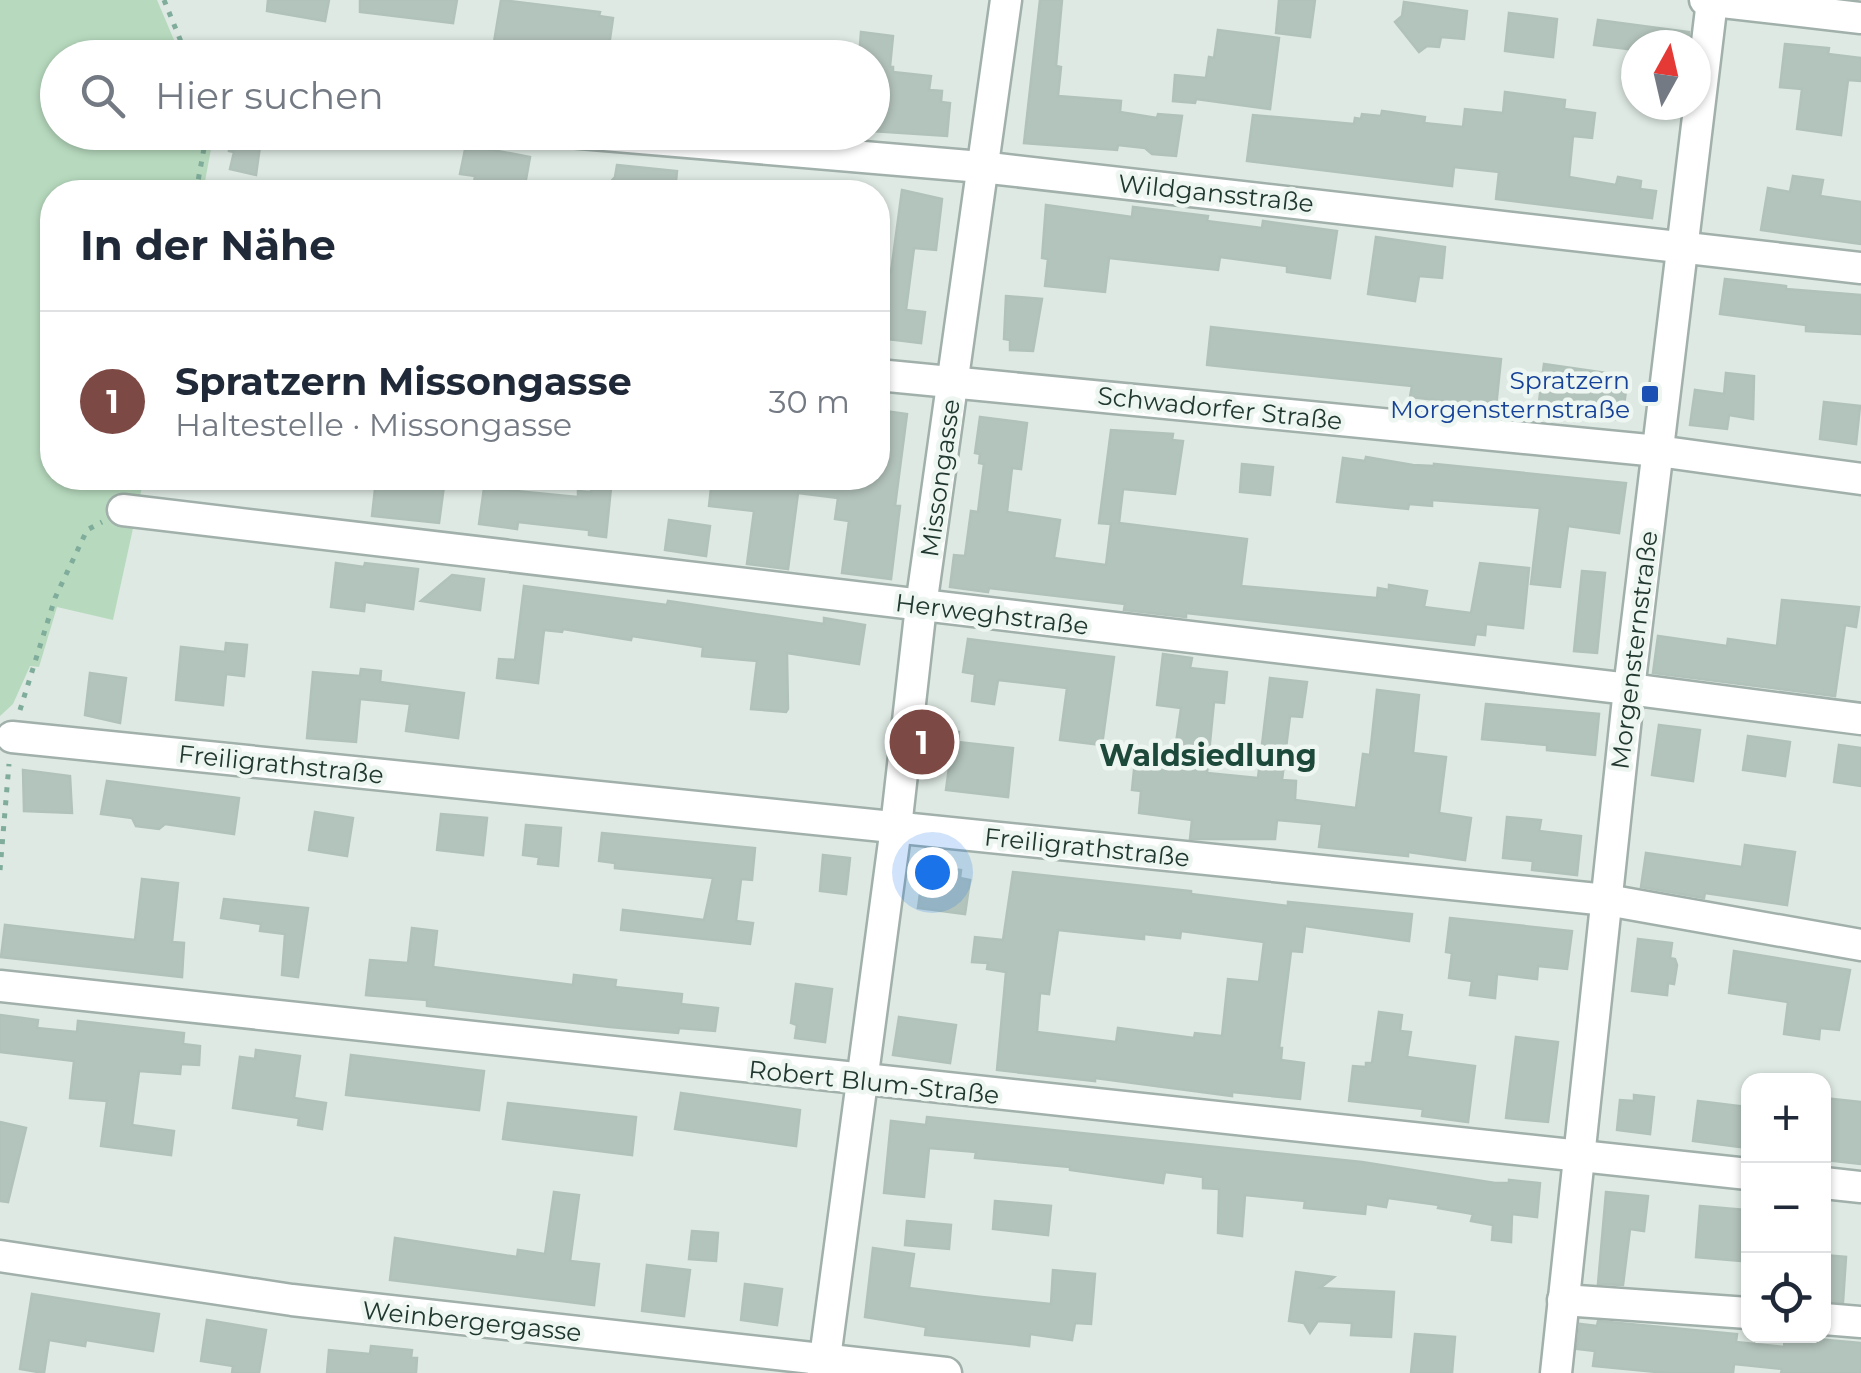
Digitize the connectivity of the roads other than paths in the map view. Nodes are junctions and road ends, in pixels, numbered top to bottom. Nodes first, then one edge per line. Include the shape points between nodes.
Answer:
1 (1006, 0) edge
2 (1709, 0) edge
3 (1861, 18) edge
4 (781, 150) edge
5 (981, 167) junction
6 (1682, 246) junction
7 (1861, 268) edge
8 (890, 376) edge
9 (954, 382) junction
10 (1658, 451) junction
11 (1861, 480) edge
12 (123, 510) road end
13 (921, 606) junction
14 (1629, 689) junction
15 (1861, 720) edge
16 (12, 737) road end
17 (896, 827) junction
18 (1607, 900) junction
19 (1861, 945) edge
20 (0, 986) edge
21 (863, 1081) junction
22 (1579, 1154) junction
23 (1741, 1173) edge
24 (1831, 1184) edge
25 (1861, 1187) edge
26 (0, 1256) edge
27 (1563, 1300) junction
28 (1741, 1313) edge
29 (1831, 1320) edge
30 (1861, 1322) edge
31 (824, 1367) edge
32 (946, 1373) edge
33 (1556, 1373) edge

1 - 5 street, Missongasse
2 - 3 street
2 - 6 street, Morgensternstraße
4 - 5 street, Wildgansstraße
5 - 6 street, Wildgansstraße
5 - 9 street, Missongasse
6 - 7 street, Wildgansstraße
6 - 10 street, Morgensternstraße
8 - 9 street, Schwadorfer Straße
9 - 10 street, Schwadorfer Straße
9 - 13 street, Missongasse
10 - 11 street, Schwadorfer Straße
10 - 14 street, Morgensternstraße
12 - 13 street, Herweghstraße
13 - 14 street, Herweghstraße
13 - 17 street, Missongasse
14 - 15 street, Herweghstraße
14 - 18 street, Morgensternstraße
16 - 17 street, Freiligrathstraße
17 - 18 street, Freiligrathstraße
17 - 21 street, Missongasse
18 - 19 street, Freiligrathstraße
18 - 22 street, Morgensternstraße
20 - 21 street, Robert Blum-Straße
21 - 22 street, Robert Blum-Straße
21 - 31 street, Missongasse
22 - 23 street, Robert Blum-Straße
22 - 27 street, Morgensternstraße
24 - 25 street
26 - 31 street, Weinbergergasse
27 - 28 street
27 - 33 street, Morgensternstraße
29 - 30 street
31 - 32 street, Weinbergergasse

